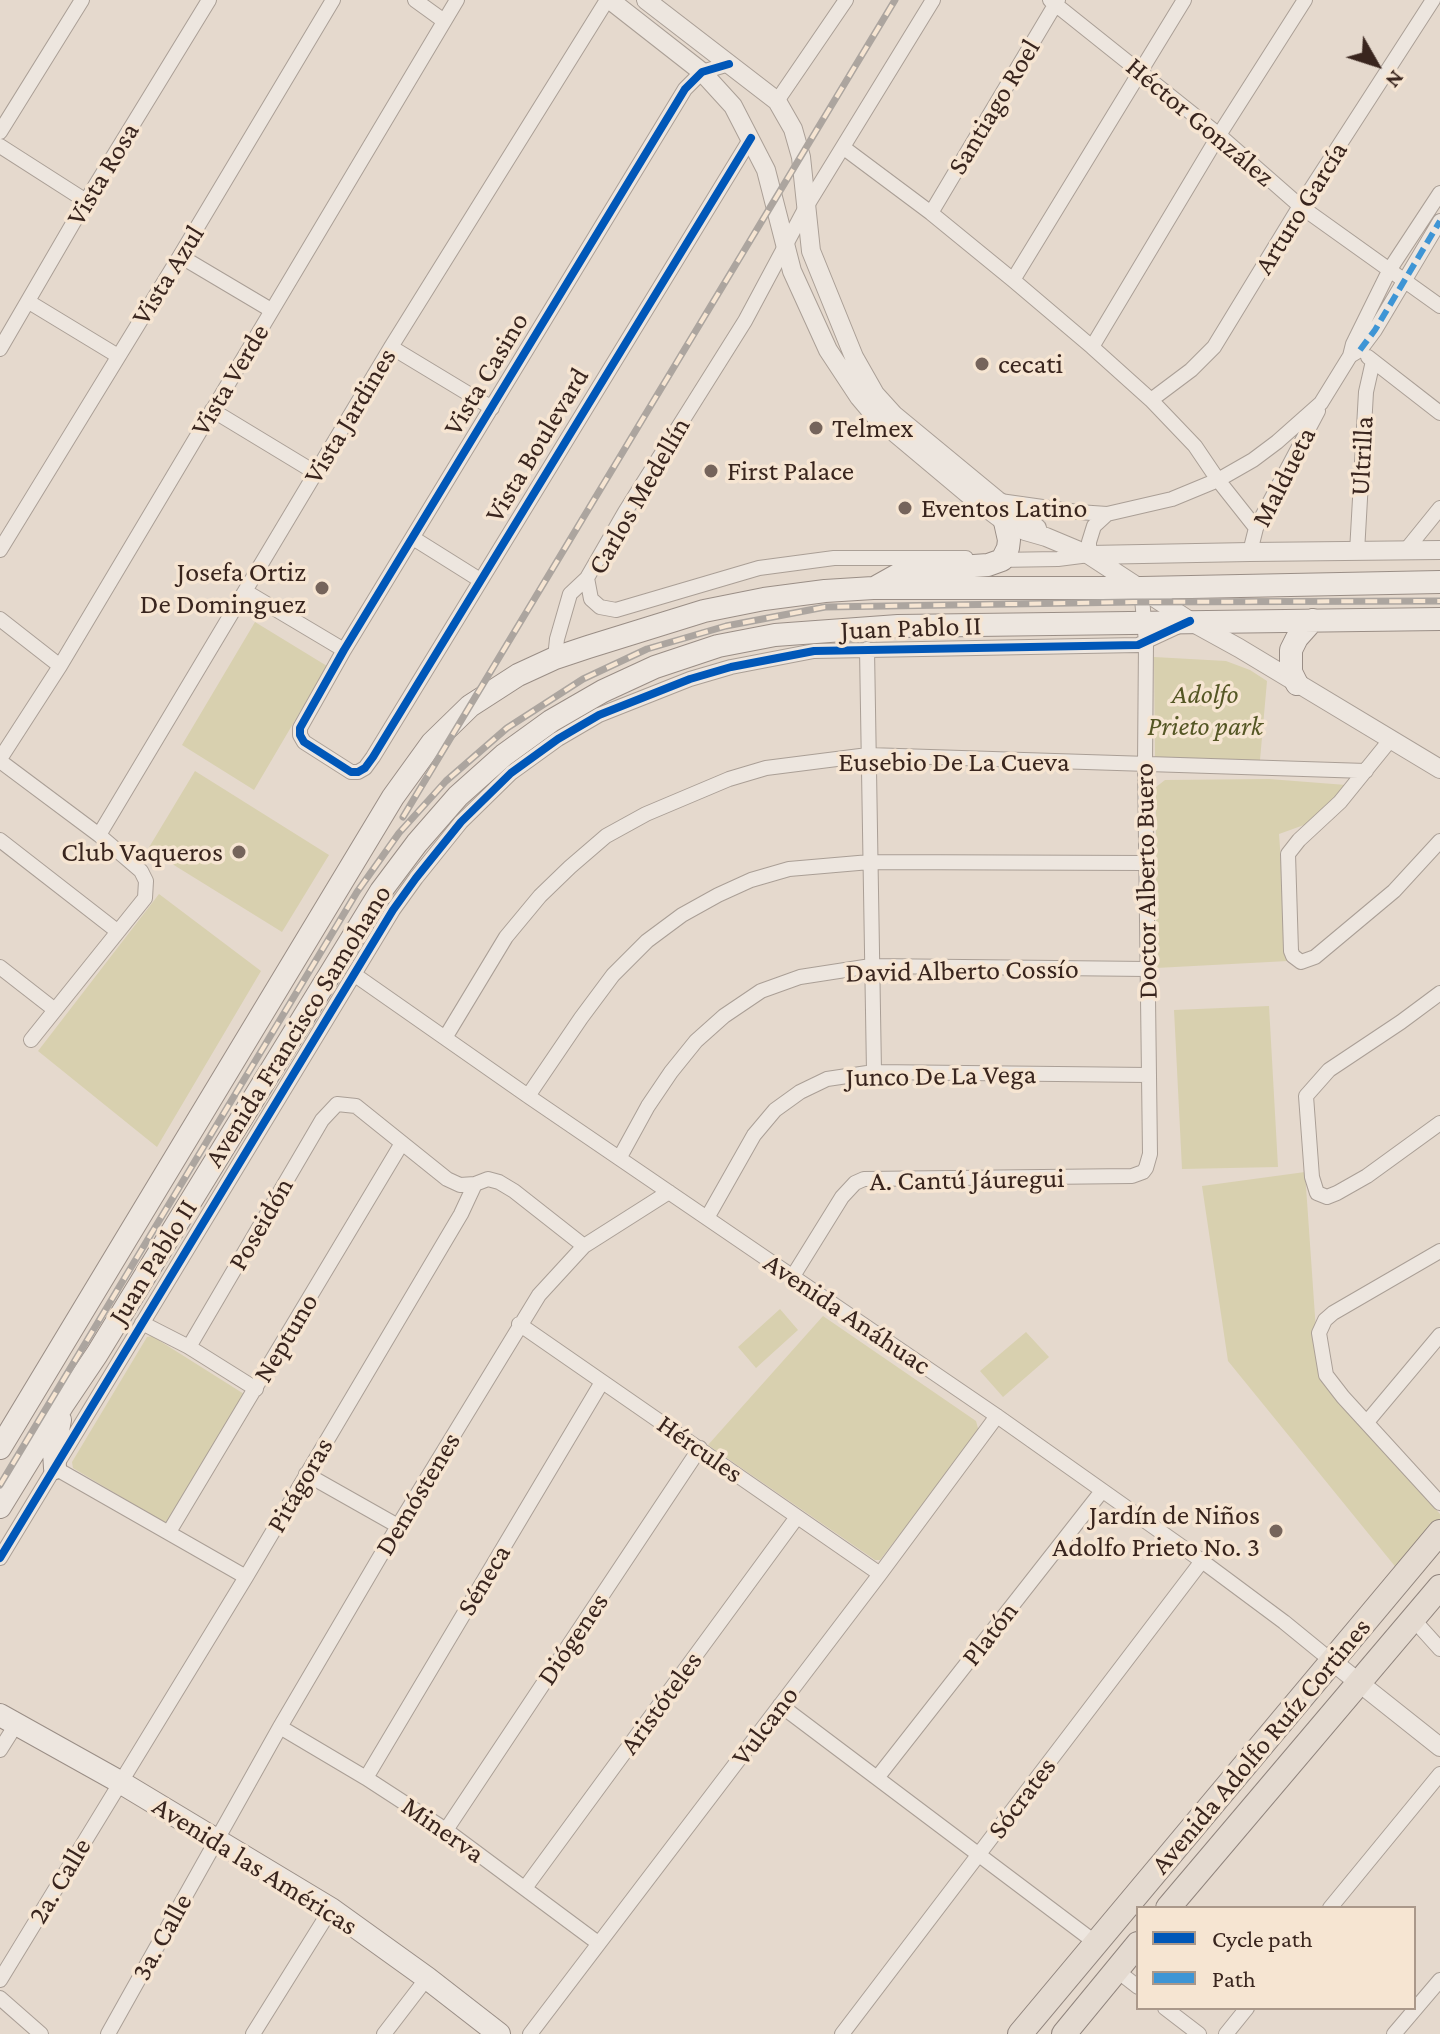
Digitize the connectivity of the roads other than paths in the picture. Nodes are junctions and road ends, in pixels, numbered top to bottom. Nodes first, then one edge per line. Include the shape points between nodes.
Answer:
1 (82, 0) edge
2 (209, 0) edge
3 (333, 0) edge
4 (415, 0) edge
5 (457, 0) edge
6 (608, 0) edge
7 (646, 0) edge
8 (846, 0) edge
9 (933, 0) edge
10 (1184, 0) edge
11 (1305, 0) edge
12 (1433, 0) edge
13 (1054, 1) edge
14 (444, 21) junction
15 (729, 64) junction
16 (1140, 71) junction
17 (702, 72) junction
18 (777, 101) junction
19 (0, 132) edge
20 (1219, 135) junction
21 (751, 138) junction
22 (0, 146) edge
23 (844, 148) junction
24 (766, 170) junction
25 (1440, 193) edge
26 (86, 201) junction
27 (1300, 206) junction
28 (806, 207) junction
29 (931, 213) junction
30 (1440, 221) edge
31 (785, 248) junction
32 (180, 256) junction
33 (1390, 269) junction
34 (1405, 279) junction
35 (1013, 280) junction
36 (29, 302) junction
37 (1440, 306) edge
38 (271, 310) junction
39 (391, 347) junction
40 (1092, 347) junction
41 (0, 349) edge
42 (1354, 350) junction
43 (118, 356) junction
44 (1373, 361) junction
45 (1151, 400) junction
46 (1321, 403) junction
47 (492, 408) junction
48 (212, 410) junction
49 (1440, 413) edge
50 (316, 473) junction
51 (1218, 480) junction
52 (997, 500) junction
53 (1440, 508) edge
54 (1107, 514) junction
55 (1005, 522) junction
56 (1256, 528) junction
57 (1046, 537) junction
58 (413, 538) junction
59 (0, 550) edge
60 (1406, 550) junction
61 (1440, 550) edge
62 (1250, 552) junction
63 (1357, 552) junction
64 (1089, 555) junction
65 (1002, 560) junction
66 (587, 578) junction
67 (480, 580) junction
68 (1440, 582) edge
69 (873, 588) junction
70 (1141, 588) junction
71 (245, 591) junction
72 (0, 619) edge
73 (1440, 619) edge
74 (1313, 620) junction
75 (1190, 621) junction
76 (1146, 632) junction
77 (867, 649) junction
78 (344, 650) junction
79 (555, 658) junction
80 (60, 666) junction
81 (1297, 684) junction
82 (300, 728) joint
83 (1391, 739) junction
84 (868, 755) junction
85 (0, 760) edge
86 (1145, 764) junction
87 (1440, 769) edge
88 (1366, 771) junction
89 (99, 835) junction
90 (0, 840) edge
91 (1440, 841) edge
92 (870, 862) junction
93 (1145, 863) junction
94 (117, 931) junction
95 (871, 966) junction
96 (0, 967) edge
97 (1147, 969) junction
98 (355, 975) junction
99 (1440, 993) edge
100 (55, 1010) junction
101 (445, 1038) junction
102 (31, 1040) dead end
103 (874, 1072) junction
104 (1148, 1075) junction
105 (528, 1096) junction
106 (1440, 1123) edge
107 (402, 1143) junction
108 (620, 1157) junction
109 (1143, 1172) joint
110 (475, 1184) junction
111 (669, 1192) junction
112 (707, 1218) junction
113 (584, 1246) junction
114 (1440, 1251) edge
115 (793, 1276) junction
116 (142, 1323) junction
117 (519, 1324) junction
118 (1440, 1335) edge
119 (189, 1347) junction
120 (602, 1382) junction
121 (256, 1389) junction
122 (64, 1403) junction
123 (997, 1416) junction
124 (1367, 1422) junction
125 (0, 1448) edge
126 (700, 1448) junction
127 (55, 1468) junction
128 (306, 1474) junction
129 (1102, 1491) junction
130 (1440, 1503) edge
131 (0, 1507) edge
132 (797, 1517) junction
133 (398, 1526) junction
134 (169, 1532) junction
135 (1440, 1532) edge
136 (0, 1558) edge
137 (1202, 1561) junction
138 (880, 1574) junction
139 (246, 1577) junction
140 (1440, 1587) edge
141 (1413, 1619) junction
142 (1440, 1649) edge
143 (1333, 1662) junction
144 (1359, 1682) junction
145 (780, 1705) junction
146 (8, 1719) edge
147 (280, 1727) junction
148 (1440, 1747) edge
149 (0, 1750) edge
150 (1440, 1774) edge
151 (366, 1778) junction
152 (877, 1778) junction
153 (120, 1782) junction
154 (446, 1830) junction
155 (217, 1840) junction
156 (979, 1854) junction
157 (525, 1888) junction
158 (1170, 1906) edge
159 (1332, 1906) edge
160 (331, 1909) junction
161 (598, 1943) junction
162 (1096, 1943) junction
163 (1136, 1946) edge
164 (1116, 1970) junction
165 (427, 1978) junction
166 (0, 1980) edge
167 (1440, 1980) edge
168 (1136, 1985) edge
169 (0, 1998) edge
170 (1416, 2008) edge
171 (1168, 2010) edge
172 (1245, 2010) edge
173 (1414, 2010) edge
174 (41, 2034) edge
175 (108, 2034) edge
176 (253, 2034) edge
177 (384, 2034) edge
178 (499, 2034) edge
179 (530, 2034) edge
180 (842, 2034) edge
181 (1020, 2034) edge
182 (1064, 2034) edge
183 (1199, 2034) edge
184 (1226, 2034) edge
185 (1394, 2034) edge

1 - 19 street
2 - 26 street, Vista Rosa
3 - 32 street, Vista Azul
4 - 14 street
5 - 14 street, Vista Verde
6 - 17 street
6 - 39 street, Vista Jardines
7 - 15 street
8 - 18 street
9 - 23 street, Carlos Medellín
10 - 16 street
11 - 20 street
12 - 27 street, Arturo García
13 - 16 street, Héctor González
13 - 29 street, Santiago Roel
14 - 38 street, Vista Verde
15 - 17 street
15 - 18 street
16 - 20 street, Héctor González
16 - 35 street
17 - 21 street via 733,106
17 - 47 street, Vista Casino via 685,89
18 - 28 street via 801,157
20 - 27 street, Héctor González
20 - 40 street
21 - 24 street
21 - 67 street, Vista Boulevard
22 - 26 street
23 - 28 street, Carlos Medellín
23 - 29 street
24 - 28 street
24 - 31 street
25 - 33 street
26 - 36 street, Vista Rosa
27 - 33 street, Héctor González
27 - 45 street, Arturo García via 1214,347
28 - 31 street, Carlos Medellín
28 - 52 street via 811,251 854,357 875,394
29 - 35 street
30 - 34 street
31 - 55 street via 828,350 859,397
31 - 66 street, Carlos Medellín
32 - 38 street
32 - 43 street, Vista Azul
33 - 34 street, Héctor González
33 - 42 street
34 - 37 street, Héctor González
34 - 42 street via 1375,330
35 - 40 street
36 - 41 street, Vista Rosa
36 - 43 street
38 - 48 street, Vista Verde
39 - 47 street
39 - 50 street, Vista Jardines
40 - 45 street
42 - 44 street
42 - 46 street
43 - 59 street, Vista Azul
44 - 49 street
44 - 63 street, Ultrilla via 1366,392
45 - 51 street via 1195,446
46 - 51 street via 1253,460
46 - 56 street, Maldueta
47 - 58 street, Vista Casino
48 - 50 street
48 - 80 street, Vista Verde
50 - 71 street, Vista Jardines
51 - 54 street via 1172,499
51 - 56 street
52 - 54 street
52 - 57 street
53 - 60 street
54 - 64 street via 1094,526
55 - 57 street
55 - 65 main road via 1009,540
56 - 62 street, Maldueta
57 - 64 street
58 - 67 street
58 - 78 street, Vista Casino
60 - 61 street
60 - 63 street
62 - 63 street
62 - 64 street
64 - 65 street, Carlos Medellín
64 - 70 street
65 - 66 street, Carlos Medellín via 834,558 759,568 616,610 591,599
65 - 69 main road via 901,573
66 - 79 street via 570,594
67 - 82 street, Vista Boulevard via 365,768 351,772 304,742
68 - 70 main road, Juan Pablo II
69 - 70 main road, Juan Pablo II
69 - 79 main road, Juan Pablo II via 704,611
70 - 75 street
70 - 76 street, Doctor Alberto Buero
71 - 78 street
71 - 89 street, Vista Jardines
72 - 80 street
73 - 74 main road, Juan Pablo II
74 - 75 main road, Juan Pablo II
74 - 81 main road via 1291,650
75 - 76 main road, Juan Pablo II
75 - 81 street
76 - 77 street, Avenida Francisco Samohano via 1138,645
76 - 86 street, Doctor Alberto Buero
76 - 122 main road, Juan Pablo II via 883,627 775,635 718,646 655,667 551,721 458,796 381,891
77 - 84 street
77 - 98 street, Avenida Francisco Samohano via 814,651 690,679 599,715 558,739 511,773 461,822 393,910
78 - 82 street, Vista Casino
79 - 125 main road, Juan Pablo II via 470,706 432,743 393,797
80 - 85 street, Vista Verde
81 - 83 street
83 - 87 street
83 - 88 street
84 - 86 street, Eusebio De La Cueva
84 - 92 street
84 - 101 street, Eusebio De La Cueva via 766,768 729,779 606,836 540,896 506,937
85 - 89 street
86 - 88 street, Eusebio De La Cueva
86 - 93 street, Doctor Alberto Buero
88 - 91 street via 1288,854 1291,951 1296,960 1315,957 1394,891
89 - 94 street via 146,881 145,898
90 - 94 street
92 - 93 street
92 - 95 street
92 - 105 street via 789,869 751,880 682,915 613,975
93 - 97 street, Doctor Alberto Buero
94 - 100 street
95 - 97 street, David Alberto Cossío
95 - 103 street
95 - 108 street, David Alberto Cossío via 800,977 761,991 724,1016 671,1072
96 - 100 street
97 - 104 street, Doctor Alberto Buero
98 - 101 street, Avenida Anáhuac
98 - 116 street, Avenida Francisco Samohano
99 - 106 street via 1329,1070 1306,1096 1317,1193 1327,1197 1367,1176
100 - 102 street
101 - 105 street, Avenida Anáhuac
103 - 104 street, Junco De La Vega
103 - 112 street, Junco De La Vega via 827,1079 775,1110 754,1135
104 - 109 street, Doctor Alberto Buero via 1150,1154
105 - 108 street, Avenida Anáhuac
107 - 110 street via 447,1179
107 - 119 street, Poseidón via 356,1106 337,1104 322,1120
107 - 121 street, Neptuno
108 - 111 street, Avenida Anáhuac
109 - 115 street, A. Cantú Jáuregui via 864,1179 842,1197
110 - 113 street via 499,1182
110 - 128 street, Pitágoras
111 - 112 street, Avenida Anáhuac
111 - 113 street, Demóstenes
112 - 115 street, Avenida Anáhuac
113 - 117 street, Demóstenes
114 - 124 street via 1333,1313 1319,1333 1326,1375
115 - 123 street, Avenida Anáhuac
116 - 119 street
116 - 127 street, Avenida Francisco Samohano
117 - 120 street, Hércules
117 - 133 street, Demóstenes
118 - 124 street
119 - 121 street
120 - 126 street, Hércules
120 - 151 street, Séneca
121 - 134 street, Neptuno
122 - 127 main road
122 - 131 main road, Juan Pablo II
123 - 129 street, Avenida Anáhuac
123 - 138 street, Vulcano
124 - 130 street
126 - 132 street, Hércules
126 - 154 street, Diógenes
127 - 134 street
127 - 136 street, Avenida Francisco Samohano
128 - 133 street
128 - 139 street, Pitágoras
129 - 137 street, Avenida Anáhuac
129 - 152 street, Platón
132 - 138 street, Hércules
132 - 157 street, Aristóteles
133 - 147 street, Demóstenes
134 - 139 street
135 - 143 main road, Avenida Adolfo Ruíz Cortines
137 - 143 street, Avenida Anáhuac
137 - 156 street, Sócrates
138 - 145 street, Vulcano
139 - 153 street, Pitágoras
140 - 141 main road, Avenida Adolfo Ruíz Cortines
141 - 142 street
141 - 144 main road, Avenida Adolfo Ruíz Cortines
143 - 144 street
143 - 162 main road, Avenida Adolfo Ruíz Cortines
144 - 148 street
144 - 158 main road, Avenida Adolfo Ruíz Cortines
145 - 152 street
145 - 161 street, Vulcano
146 - 149 street
146 - 153 main road, Avenida las Américas
147 - 151 street, Minerva
147 - 155 street, Demóstenes
150 - 159 street
151 - 154 street, Minerva
152 - 156 street
153 - 155 main road, Avenida las Américas
153 - 166 street, 2a. Calle
154 - 157 street, Minerva
155 - 160 main road, Avenida las Américas
155 - 175 street, 3a. Calle
156 - 162 street
156 - 180 street, Sócrates
157 - 161 street, Minerva
160 - 165 main road, Avenida las Américas
160 - 176 street
161 - 179 street, Vulcano
162 - 181 main road, Avenida Adolfo Ruíz Cortines
163 - 164 main road
164 - 168 street
164 - 182 main road
165 - 177 street
165 - 178 main road, Avenida las Américas
167 - 170 street
169 - 174 street
171 - 183 street
172 - 184 street
173 - 185 street

